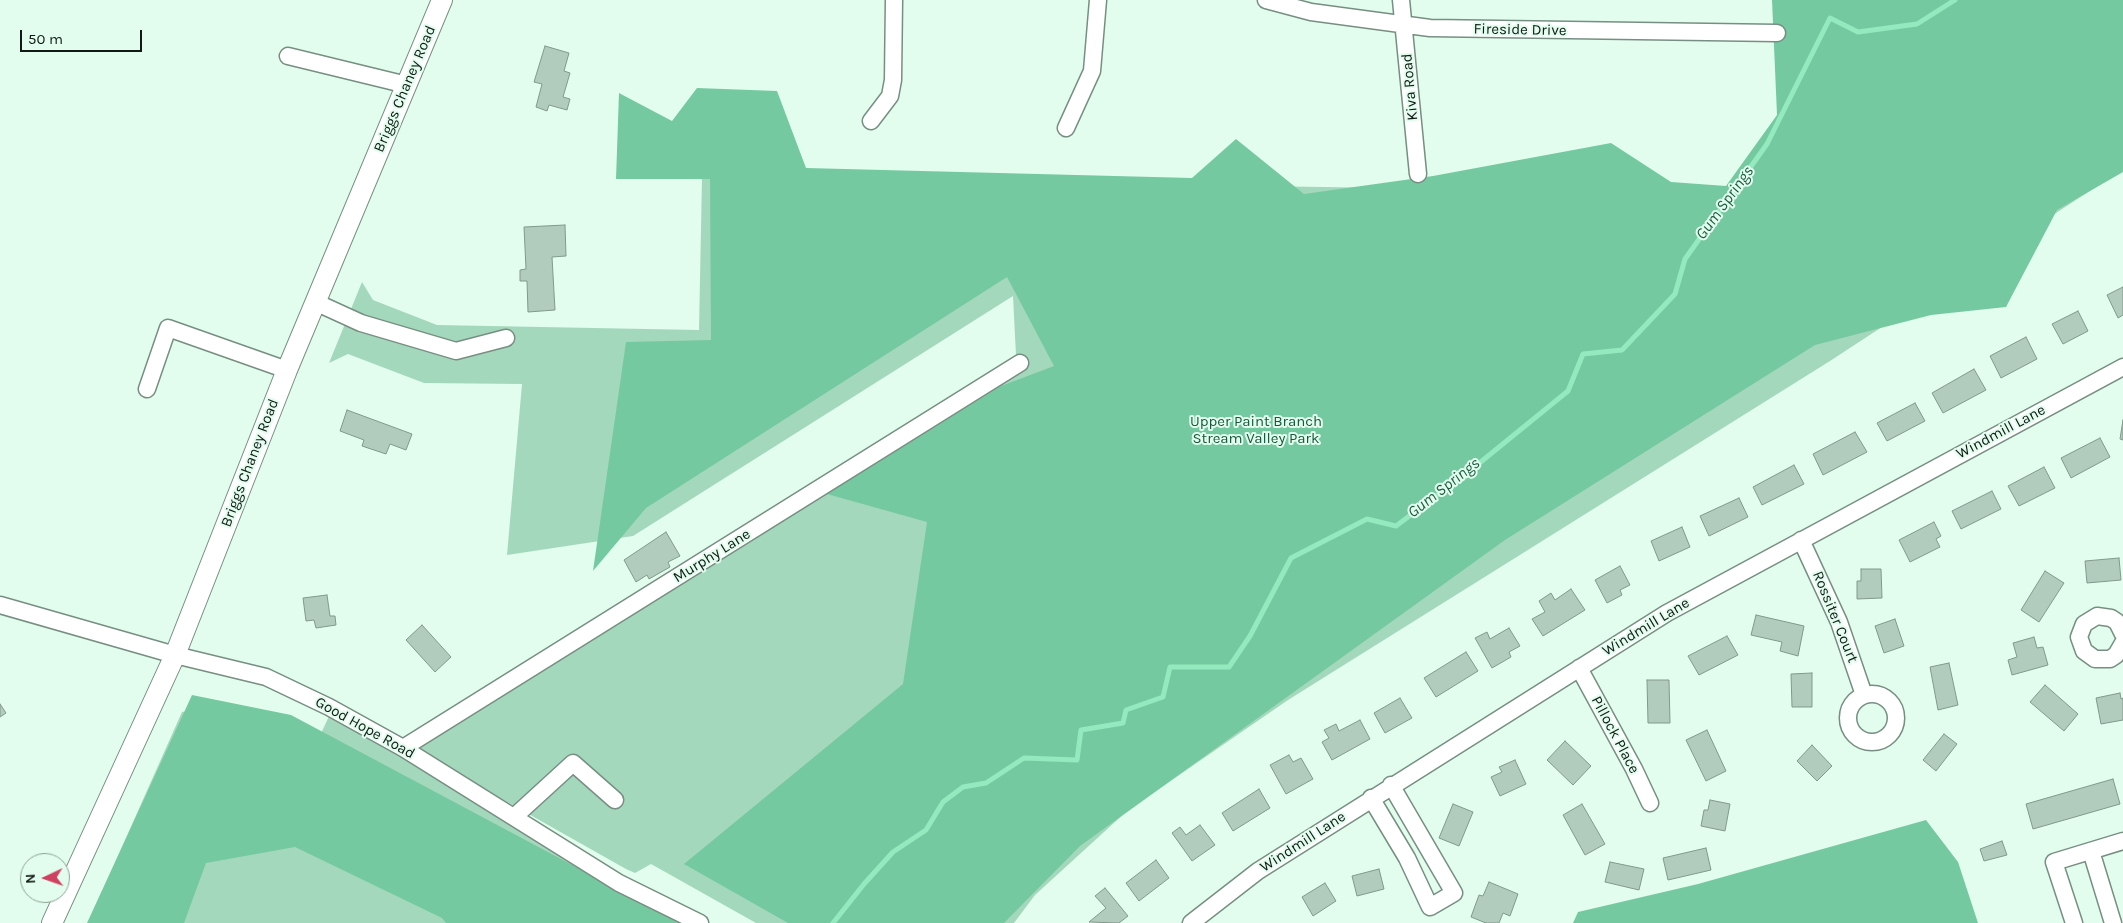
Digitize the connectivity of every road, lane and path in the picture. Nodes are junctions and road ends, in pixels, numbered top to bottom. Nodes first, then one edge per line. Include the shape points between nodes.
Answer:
1 (442, 0) edge
2 (894, 0) edge
3 (1098, 0) edge
4 (1266, 0) edge
5 (1401, 0) edge
6 (1404, 25) junction
7 (1777, 33) dead end
8 (288, 56) dead end
9 (407, 85) junction
10 (871, 120) dead end
11 (1066, 128) dead end
12 (1418, 174) dead end
13 (315, 302) junction
14 (506, 338) dead end
15 (1020, 363) dead end
16 (2123, 367) edge
17 (287, 370) junction
18 (147, 390) dead end
19 (1801, 540) junction
20 (0, 605) edge
21 (2123, 634) edge
22 (2123, 643) edge
23 (175, 655) junction
24 (1580, 668) junction
25 (1864, 695) dead end
26 (403, 748) junction
27 (1391, 785) junction
28 (1372, 798) junction
29 (615, 800) dead end
30 (1650, 803) dead end
31 (514, 817) junction
32 (2123, 841) edge
33 (2091, 851) junction
34 (52, 923) edge
35 (700, 923) edge
36 (1191, 923) edge
37 (2074, 923) edge
38 (2113, 923) edge

1 - 9 main road, Briggs Chaney Road
2 - 10 street via 890,96
3 - 11 street via 1092,71
4 - 6 street, Fireside Drive via 1311,12
5 - 6 street, Kiva Road
6 - 7 street, Fireside Drive
6 - 12 street, Kiva Road
8 - 9 street
9 - 13 main road, Briggs Chaney Road
13 - 14 street via 362,323 456,351
13 - 17 main road, Briggs Chaney Road
15 - 26 street, Murphy Lane
16 - 19 street, Windmill Lane
17 - 18 street via 168,328
17 - 23 main road, Briggs Chaney Road
19 - 24 street, Windmill Lane via 1667,613
19 - 25 street, Rossiter Court via 1839,622
20 - 23 street, Good Hope Road
21 - 22 street via 2117,622 2097,616 2084,624 2079,637 2084,651 2096,659 2110,659
23 - 26 street, Good Hope Road via 266,677 329,706
23 - 34 main road, Briggs Chaney Road
24 - 27 street, Windmill Lane
24 - 30 street, Pillock Place
26 - 31 street, Good Hope Road
27 - 28 street, Windmill Lane
27 - 28 street via 1454,893 1430,907 1407,858
28 - 36 street, Windmill Lane via 1258,871
29 - 31 street via 573,763
31 - 35 street, Good Hope Road via 619,883
32 - 33 street
33 - 37 street via 2054,862
33 - 38 street

